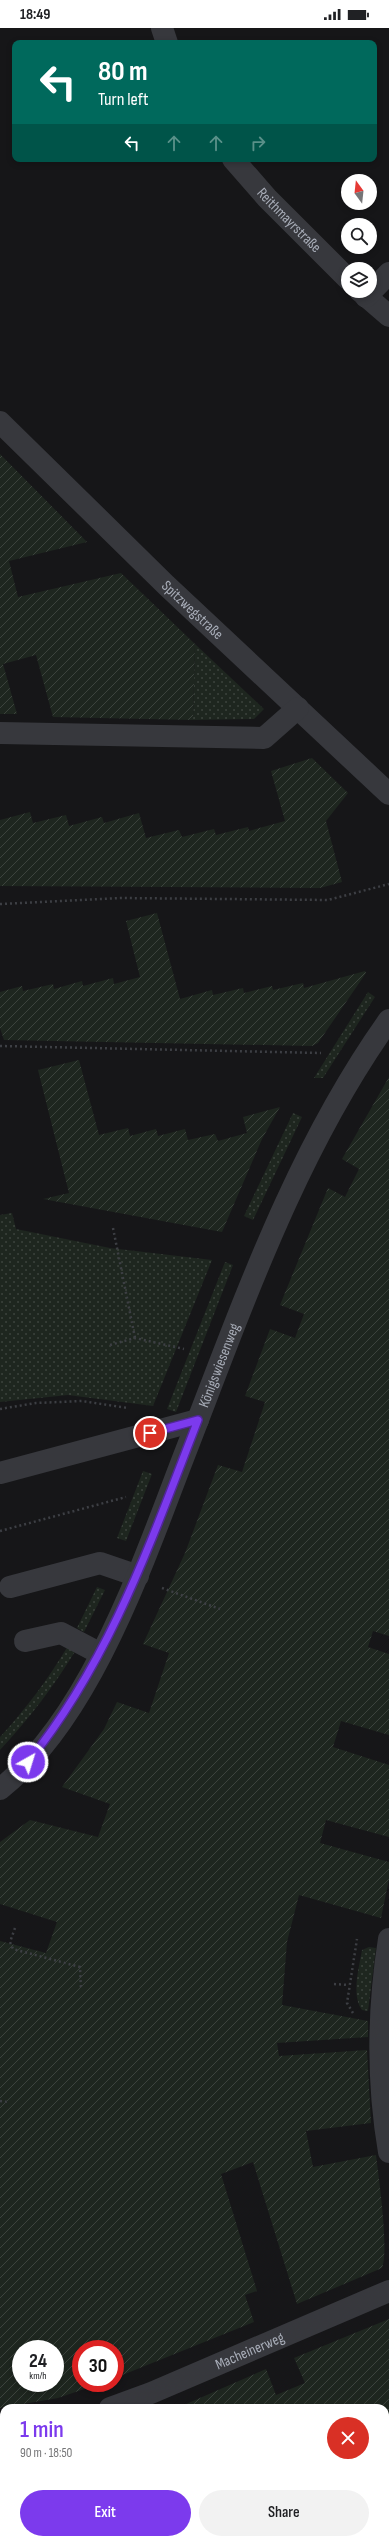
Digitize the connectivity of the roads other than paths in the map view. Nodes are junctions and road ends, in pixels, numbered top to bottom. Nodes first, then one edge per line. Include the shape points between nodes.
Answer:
1 (162, 28) edge
2 (166, 40) edge
3 (236, 162) edge
4 (341, 272) edge
5 (389, 273) edge
6 (377, 283) edge
7 (368, 298) edge
8 (389, 316) edge
9 (0, 422) edge
10 (298, 708) junction
11 (0, 734) edge
12 (389, 794) edge
13 (389, 1020) edge
14 (198, 1420) junction
15 (0, 1473) edge
16 (138, 1576) junction
17 (10, 1587) dead end
18 (25, 1641) dead end
19 (101, 1654) junction
20 (0, 1789) edge
21 (389, 1939) edge
22 (389, 2152) edge
23 (389, 2291) edge
24 (121, 2404) edge

1 - 2 street
3 - 4 street, Reithmayrstraße via 266,198
5 - 6 street
7 - 8 street
9 - 10 street, Spitzwegstraße via 166,585
10 - 11 street via 264,738
10 - 12 street, Spitzwegstraße
13 - 14 street, Königswiesenweg via 331,1109 305,1160
14 - 15 street
14 - 16 street, Königswiesenweg
16 - 17 street via 100,1563
16 - 19 street, Königswiesenweg
18 - 19 street via 61,1632
19 - 20 street, Königswiesenweg via 53,1731 28,1762
21 - 22 street via 381,2006 380,2044
23 - 24 street, Macheinerweg

